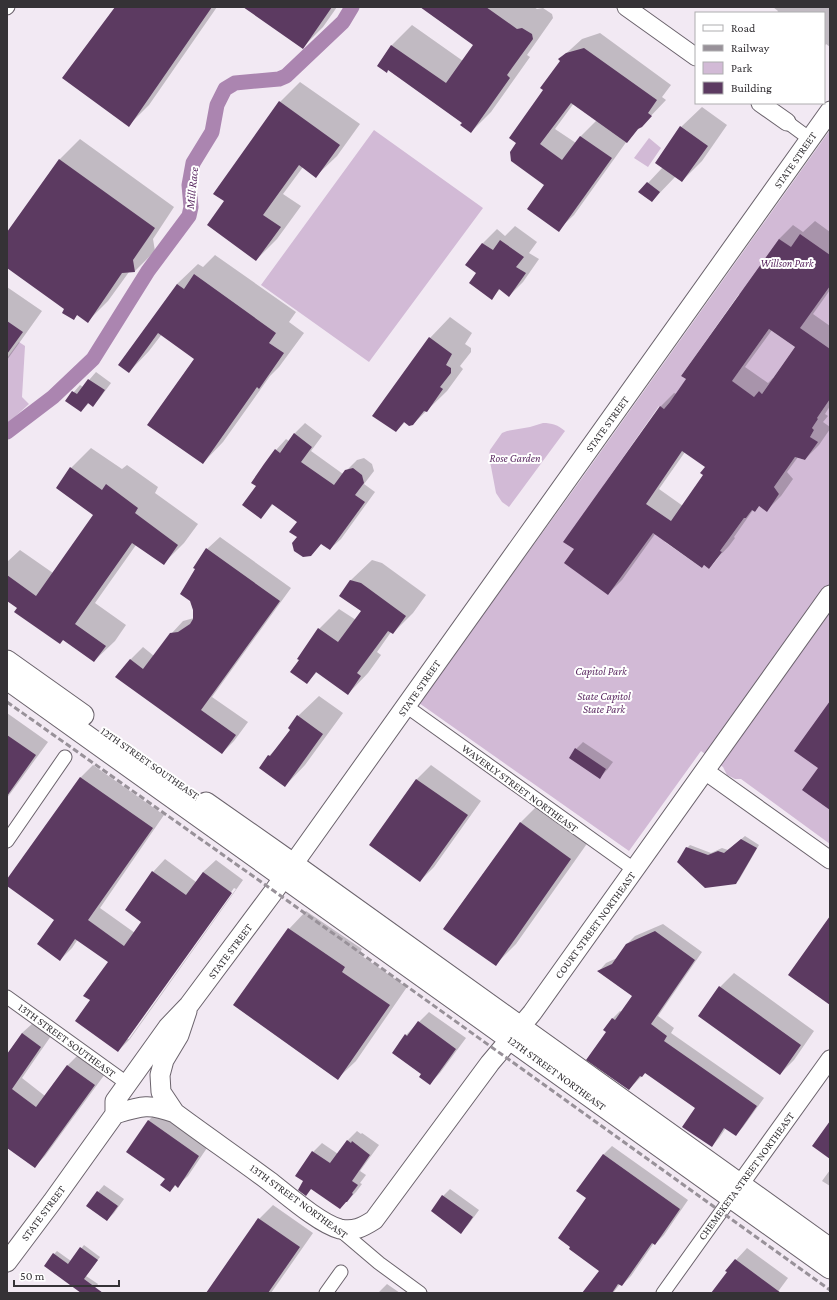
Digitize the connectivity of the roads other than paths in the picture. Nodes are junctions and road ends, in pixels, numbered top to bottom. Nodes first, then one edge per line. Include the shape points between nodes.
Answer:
1 (626, 7) edge
2 (695, 56) edge
3 (761, 104) edge
4 (830, 110) edge
5 (787, 122) joint
6 (810, 139) junction
7 (830, 595) edge
8 (7, 661) edge
9 (7, 680) edge
10 (406, 706) junction
11 (65, 758) dead end
12 (705, 771) junction
13 (7, 841) edge
14 (830, 860) edge
15 (289, 870) junction
16 (634, 870) junction
17 (7, 997) edge
18 (189, 1005) junction
19 (515, 1033) junction
20 (830, 1060) edge
21 (128, 1084) junction
22 (174, 1113) junction
23 (115, 1114) junction
24 (736, 1191) junction
25 (339, 1228) junction
26 (830, 1249) edge
27 (7, 1262) edge
28 (830, 1268) edge
29 (341, 1272) dead end
30 (326, 1293) edge
31 (420, 1293) edge
32 (663, 1293) edge

1 - 2 street
3 - 5 street
4 - 6 main road, STATE STREET
5 - 6 street
6 - 10 main road, STATE STREET
7 - 12 main road, COURT STREET NORTHEAST
8 - 15 main road, 12TH STREET SOUTHEAST
9 - 15 main road, 12TH STREET SOUTHEAST
10 - 15 main road, STATE STREET
10 - 16 street, WAVERLY STREET NORTHEAST
11 - 13 street
12 - 14 street
12 - 16 main road, COURT STREET NORTHEAST
15 - 18 main road, STATE STREET
15 - 19 main road, 12TH STREET NORTHEAST
16 - 19 main road, COURT STREET NORTHEAST via 532,1014
17 - 21 street, 13TH STREET SOUTHEAST
18 - 21 main road, STATE STREET via 168,1027
18 - 22 main road via 179,1035 164,1060 160,1075 161,1092
19 - 24 main road, 12TH STREET NORTHEAST
19 - 25 main road, COURT STREET NORTHEAST via 374,1220 362,1228
20 - 24 street, CHEMEKETA STREET NORTHEAST
21 - 23 main road, STATE STREET via 115,1101
22 - 23 main road via 144,1106
22 - 25 main road, 13TH STREET NORTHEAST via 315,1215
23 - 27 main road, STATE STREET
24 - 26 main road, 12TH STREET NORTHEAST
24 - 28 main road, 12TH STREET NORTHEAST
24 - 32 street, CHEMEKETA STREET NORTHEAST
25 - 31 street, 13TH STREET NORTHEAST via 379,1263
29 - 30 street

